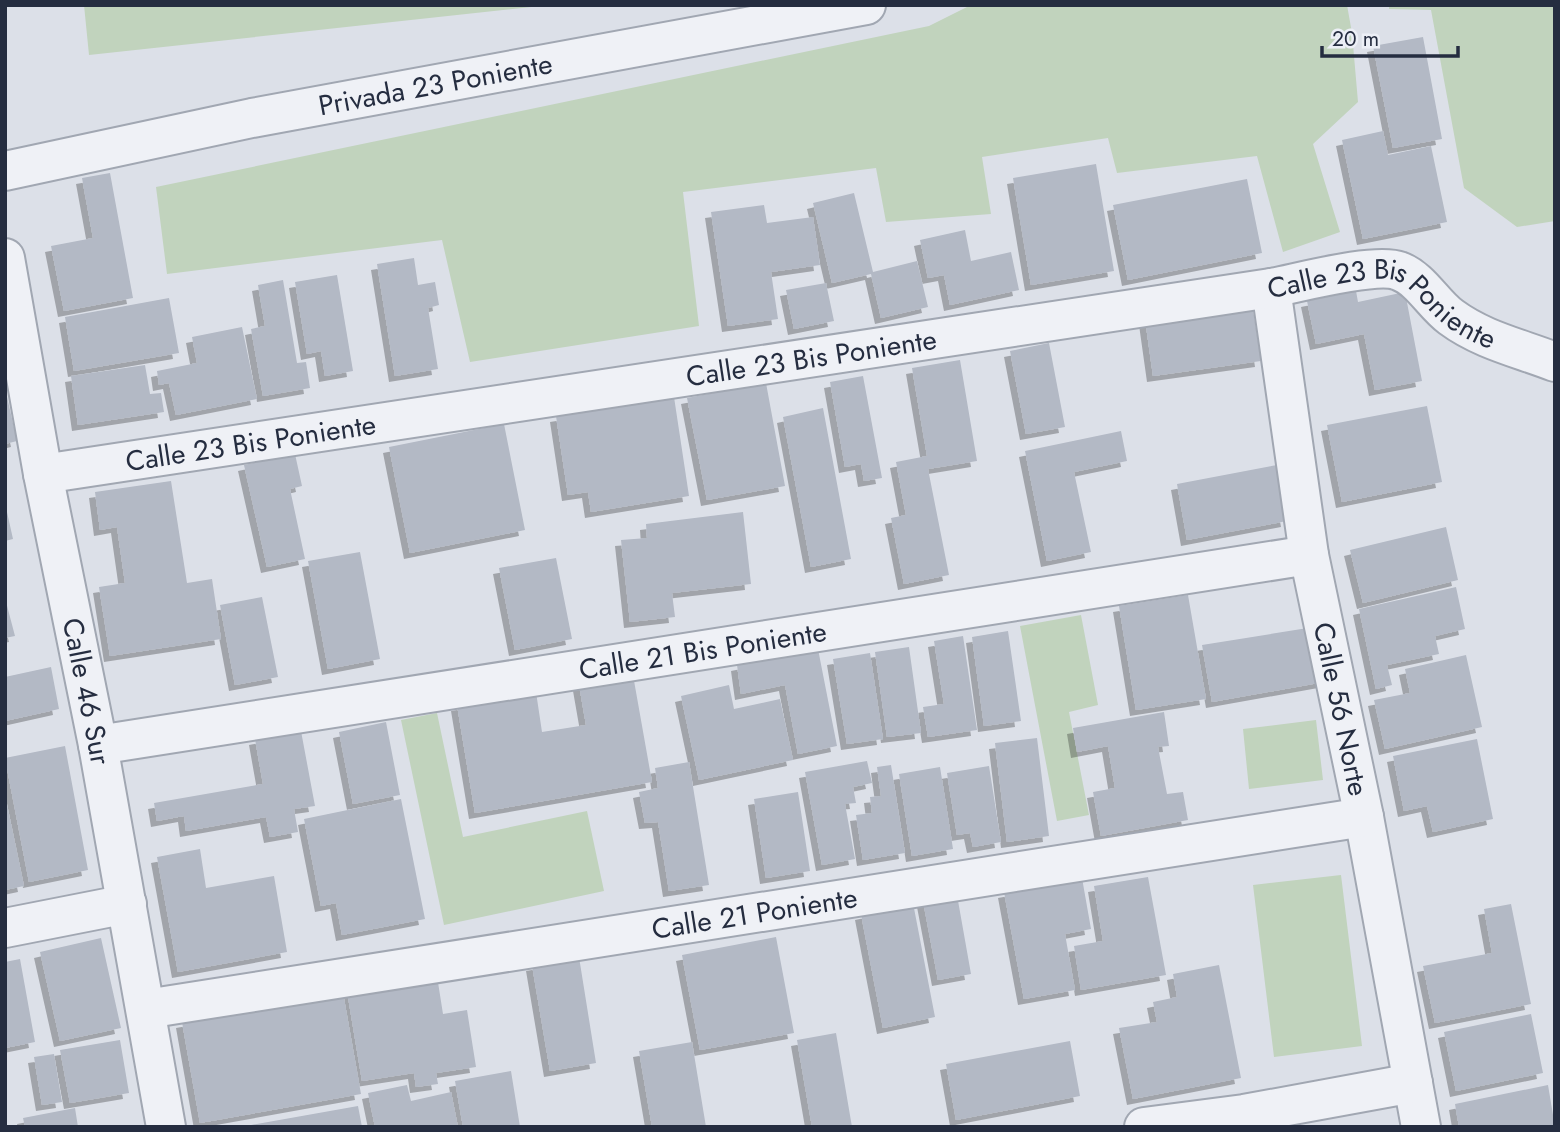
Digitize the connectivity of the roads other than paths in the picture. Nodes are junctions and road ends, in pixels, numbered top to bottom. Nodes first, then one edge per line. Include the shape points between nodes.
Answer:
1 (866, 5) edge
2 (5, 170) edge
3 (5, 258) edge
4 (1271, 288) junction
5 (1555, 362) edge
6 (43, 474) junction
7 (1309, 555) junction
8 (98, 745) junction
9 (1364, 817) junction
10 (127, 904) junction
11 (5, 928) edge
12 (146, 1009) junction
13 (1413, 1083) junction
14 (1245, 1121) edge
15 (166, 1127) edge
16 (1144, 1127) edge
17 (1421, 1127) edge

1 - 2 street, Privada 23 Poniente via 266,116
3 - 6 street, Calle 46 Sur
4 - 5 street, Calle 23 Bis Poniente via 1376,269 1399,271 1420,285 1450,317 1486,338
4 - 6 street, Calle 23 Bis Poniente
4 - 7 street, Calle 56 Norte
6 - 8 street, Calle 46 Sur
7 - 8 street, Calle 21 Bis Poniente
7 - 9 street, Calle 56 Norte
8 - 10 street, Calle 46 Sur
9 - 12 street, Calle 21 Poniente
9 - 13 street, Calle 56 Norte
10 - 11 street
10 - 12 street, Calle 46 Sur
12 - 15 street, Calle 46 Sur
13 - 14 street
13 - 17 street, Calle 56 Norte
14 - 16 street

